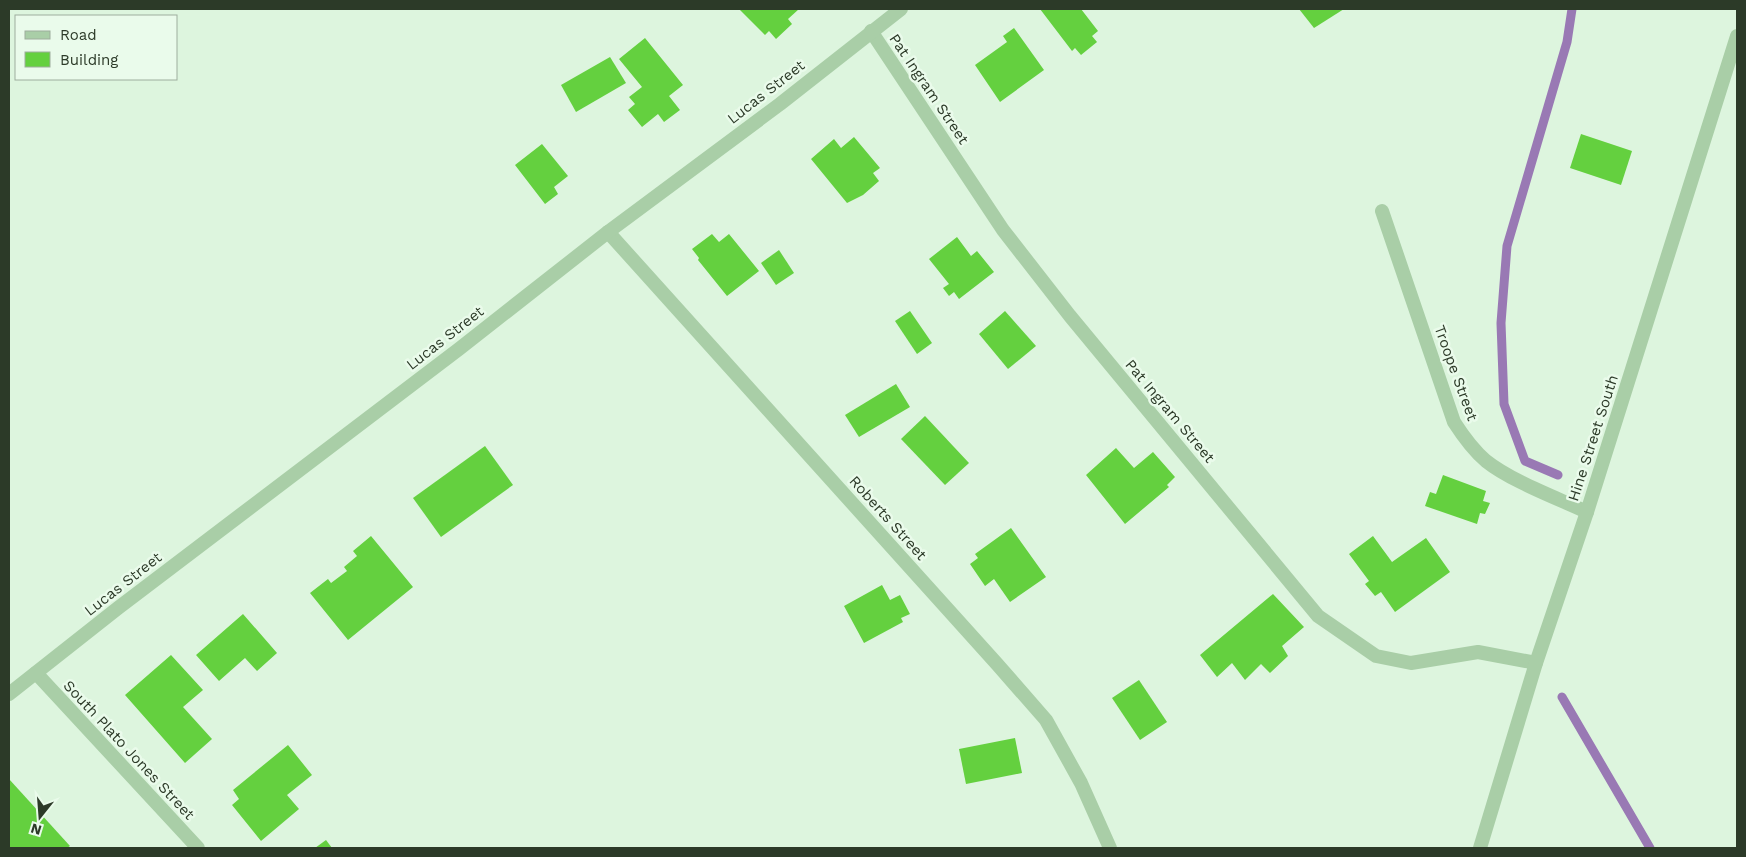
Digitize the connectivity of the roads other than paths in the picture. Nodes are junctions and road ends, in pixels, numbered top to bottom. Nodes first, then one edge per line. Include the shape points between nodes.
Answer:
1 (901, 9) edge
2 (871, 31) junction
3 (1737, 36) edge
4 (1382, 211) dead end
5 (608, 232) junction
6 (1587, 512) junction
7 (1536, 664) junction
8 (36, 673) junction
9 (9, 694) edge
10 (198, 848) edge
11 (1110, 848) edge
12 (1480, 848) edge

1 - 2 street, Lucas Street
2 - 5 street, Lucas Street via 780,104
2 - 7 street, Pat Ingram Street via 1003,230 1318,616 1376,656 1411,663 1478,652
3 - 6 street, Hine Street South
4 - 6 street, Troope Street via 1454,422 1469,444 1487,461
5 - 8 street, Lucas Street
5 - 11 street, Roberts Street via 1046,720 1081,783
6 - 7 street, Hine Street South
7 - 12 street, Hine Street South
8 - 9 street, Lucas Street
8 - 10 street, South Plato Jones Street

